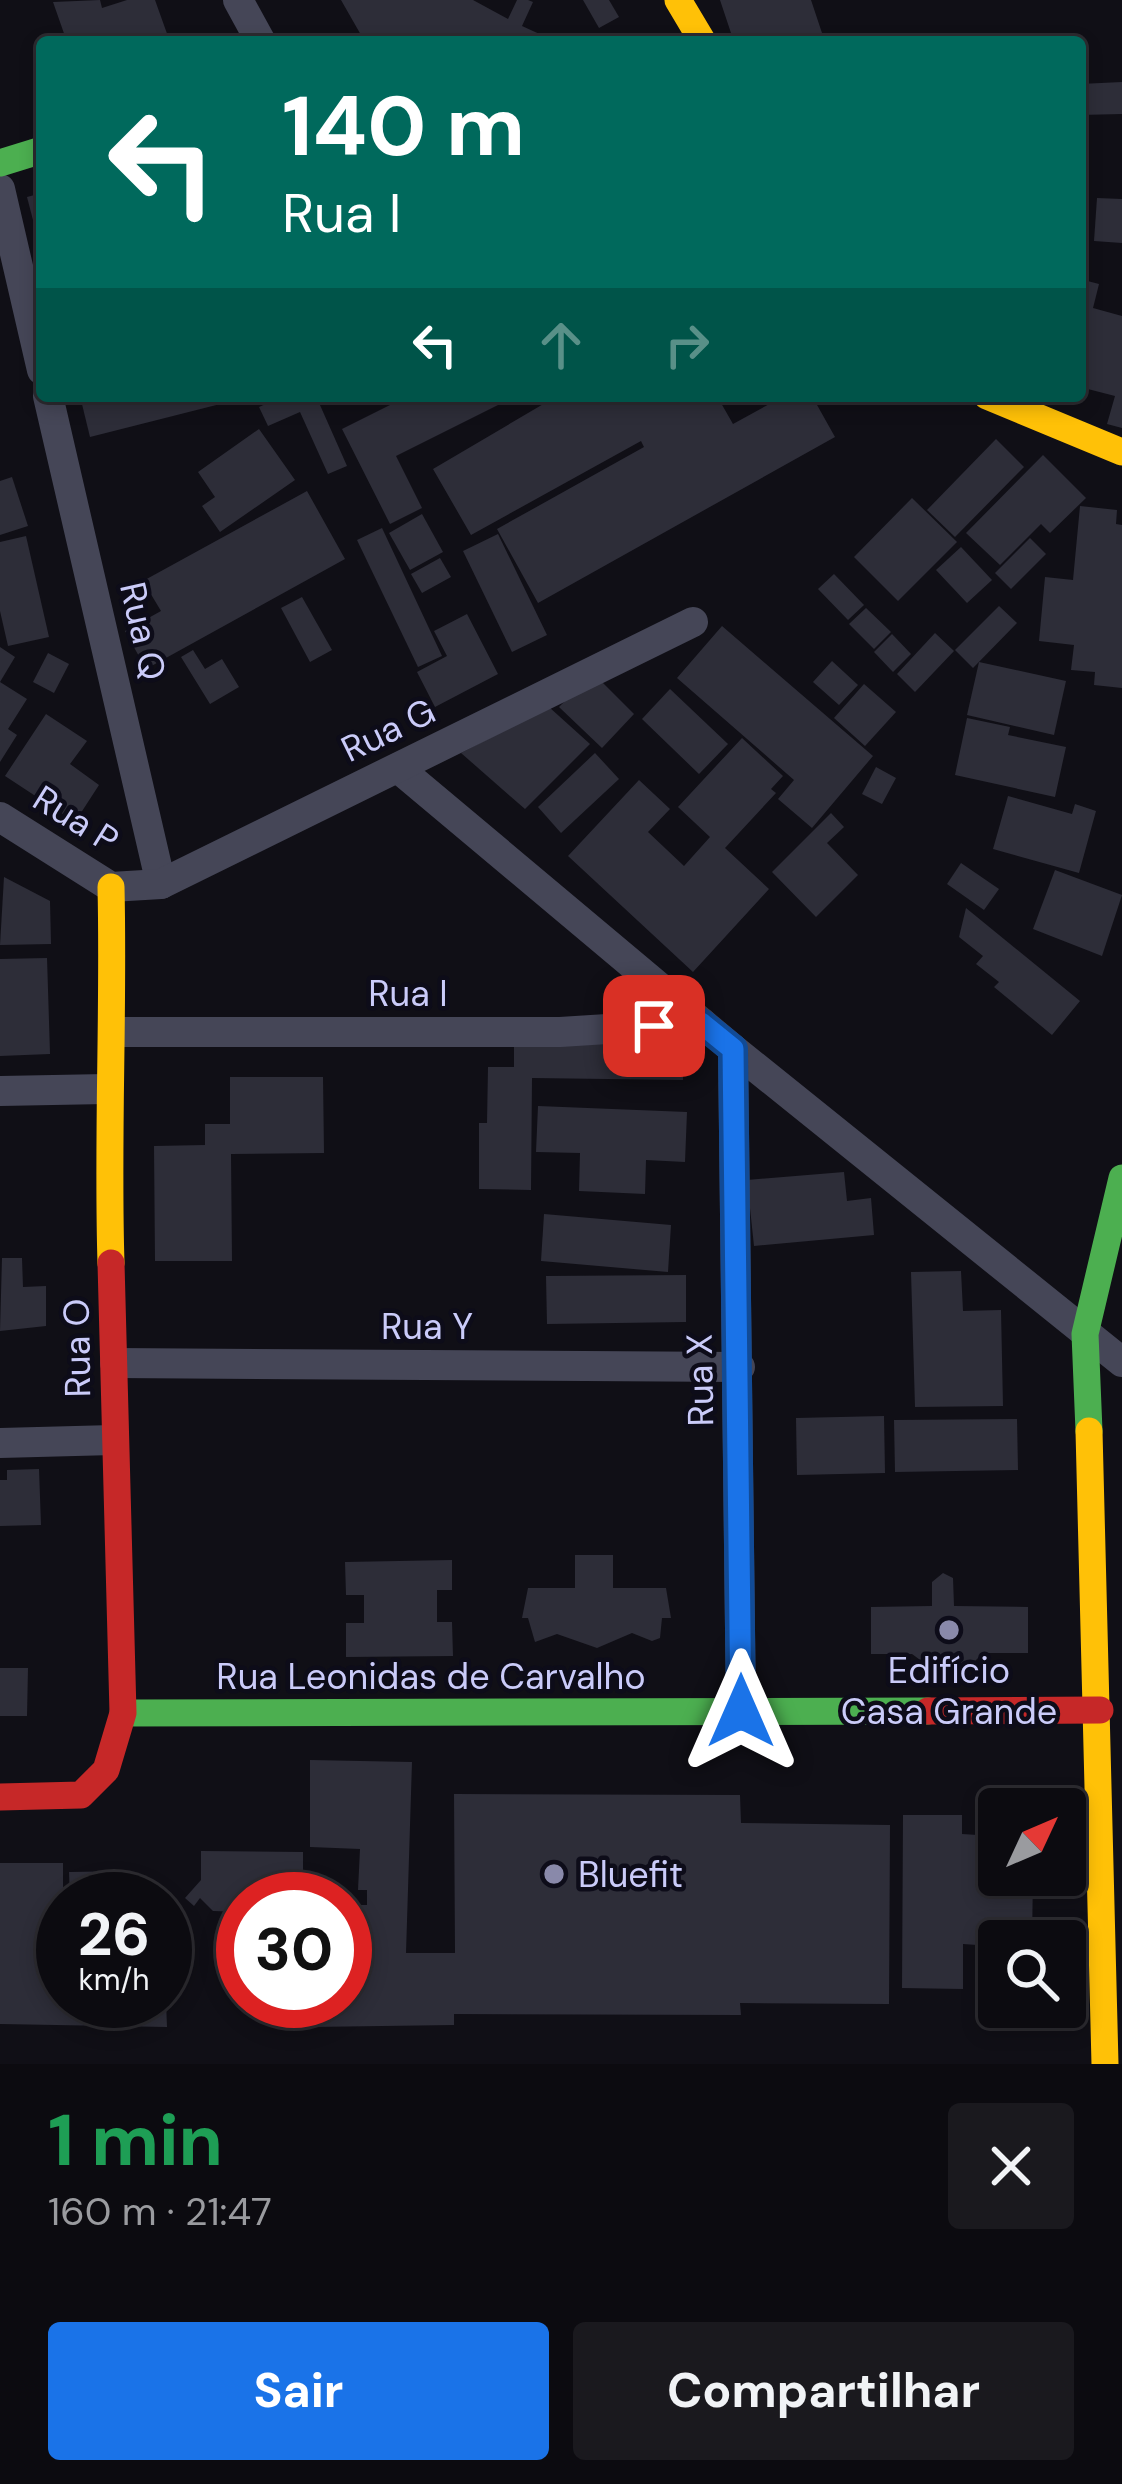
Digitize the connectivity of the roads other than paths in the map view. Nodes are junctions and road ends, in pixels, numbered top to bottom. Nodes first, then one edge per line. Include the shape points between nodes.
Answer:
1 (238, 0) edge
2 (678, 0) edge
3 (258, 36) edge
4 (699, 36) edge
5 (36, 152) edge
6 (0, 163) edge
7 (0, 189) edge
8 (36, 344) edge
9 (49, 402) edge
10 (1001, 402) edge
11 (1122, 452) edge
12 (693, 622) dead end
13 (398, 768) junction
14 (0, 817) edge
15 (161, 884) junction
16 (111, 887) junction
17 (701, 1023) junction
18 (114, 1032) junction
19 (733, 1049) junction
20 (106, 1089) junction
21 (0, 1091) edge
22 (1122, 1178) edge
23 (1085, 1334) junction
24 (1122, 1362) edge
25 (115, 1363) junction
26 (740, 1367) junction
27 (113, 1440) junction
28 (0, 1443) edge
29 (1100, 1710) junction
30 (741, 1711) junction
31 (123, 1714) junction
32 (0, 1797) edge
33 (1106, 2064) edge

1 - 3 street
2 - 4 street
5 - 6 street
7 - 8 street
9 - 15 street, Rua Q
10 - 11 street
12 - 13 street, Rua G
13 - 15 street, Rua G
13 - 17 street
14 - 16 street, Rua P
15 - 16 street, Rua G
16 - 18 street, Rua O
17 - 18 street, Rua I via 560,1032
17 - 19 street
18 - 20 street, Rua O
19 - 23 street
19 - 26 street, Rua X
20 - 21 street
20 - 25 street, Rua O
22 - 23 street
23 - 24 street
23 - 29 street
25 - 26 street, Rua Y
25 - 27 street, Rua O
26 - 30 street, Rua X
27 - 28 street
27 - 31 street, Rua O
29 - 30 street, Rua Leonidas de Carvalho
29 - 33 street
30 - 31 street, Rua Leonidas de Carvalho
31 - 32 street, Rua O via 106,1770 81,1795

